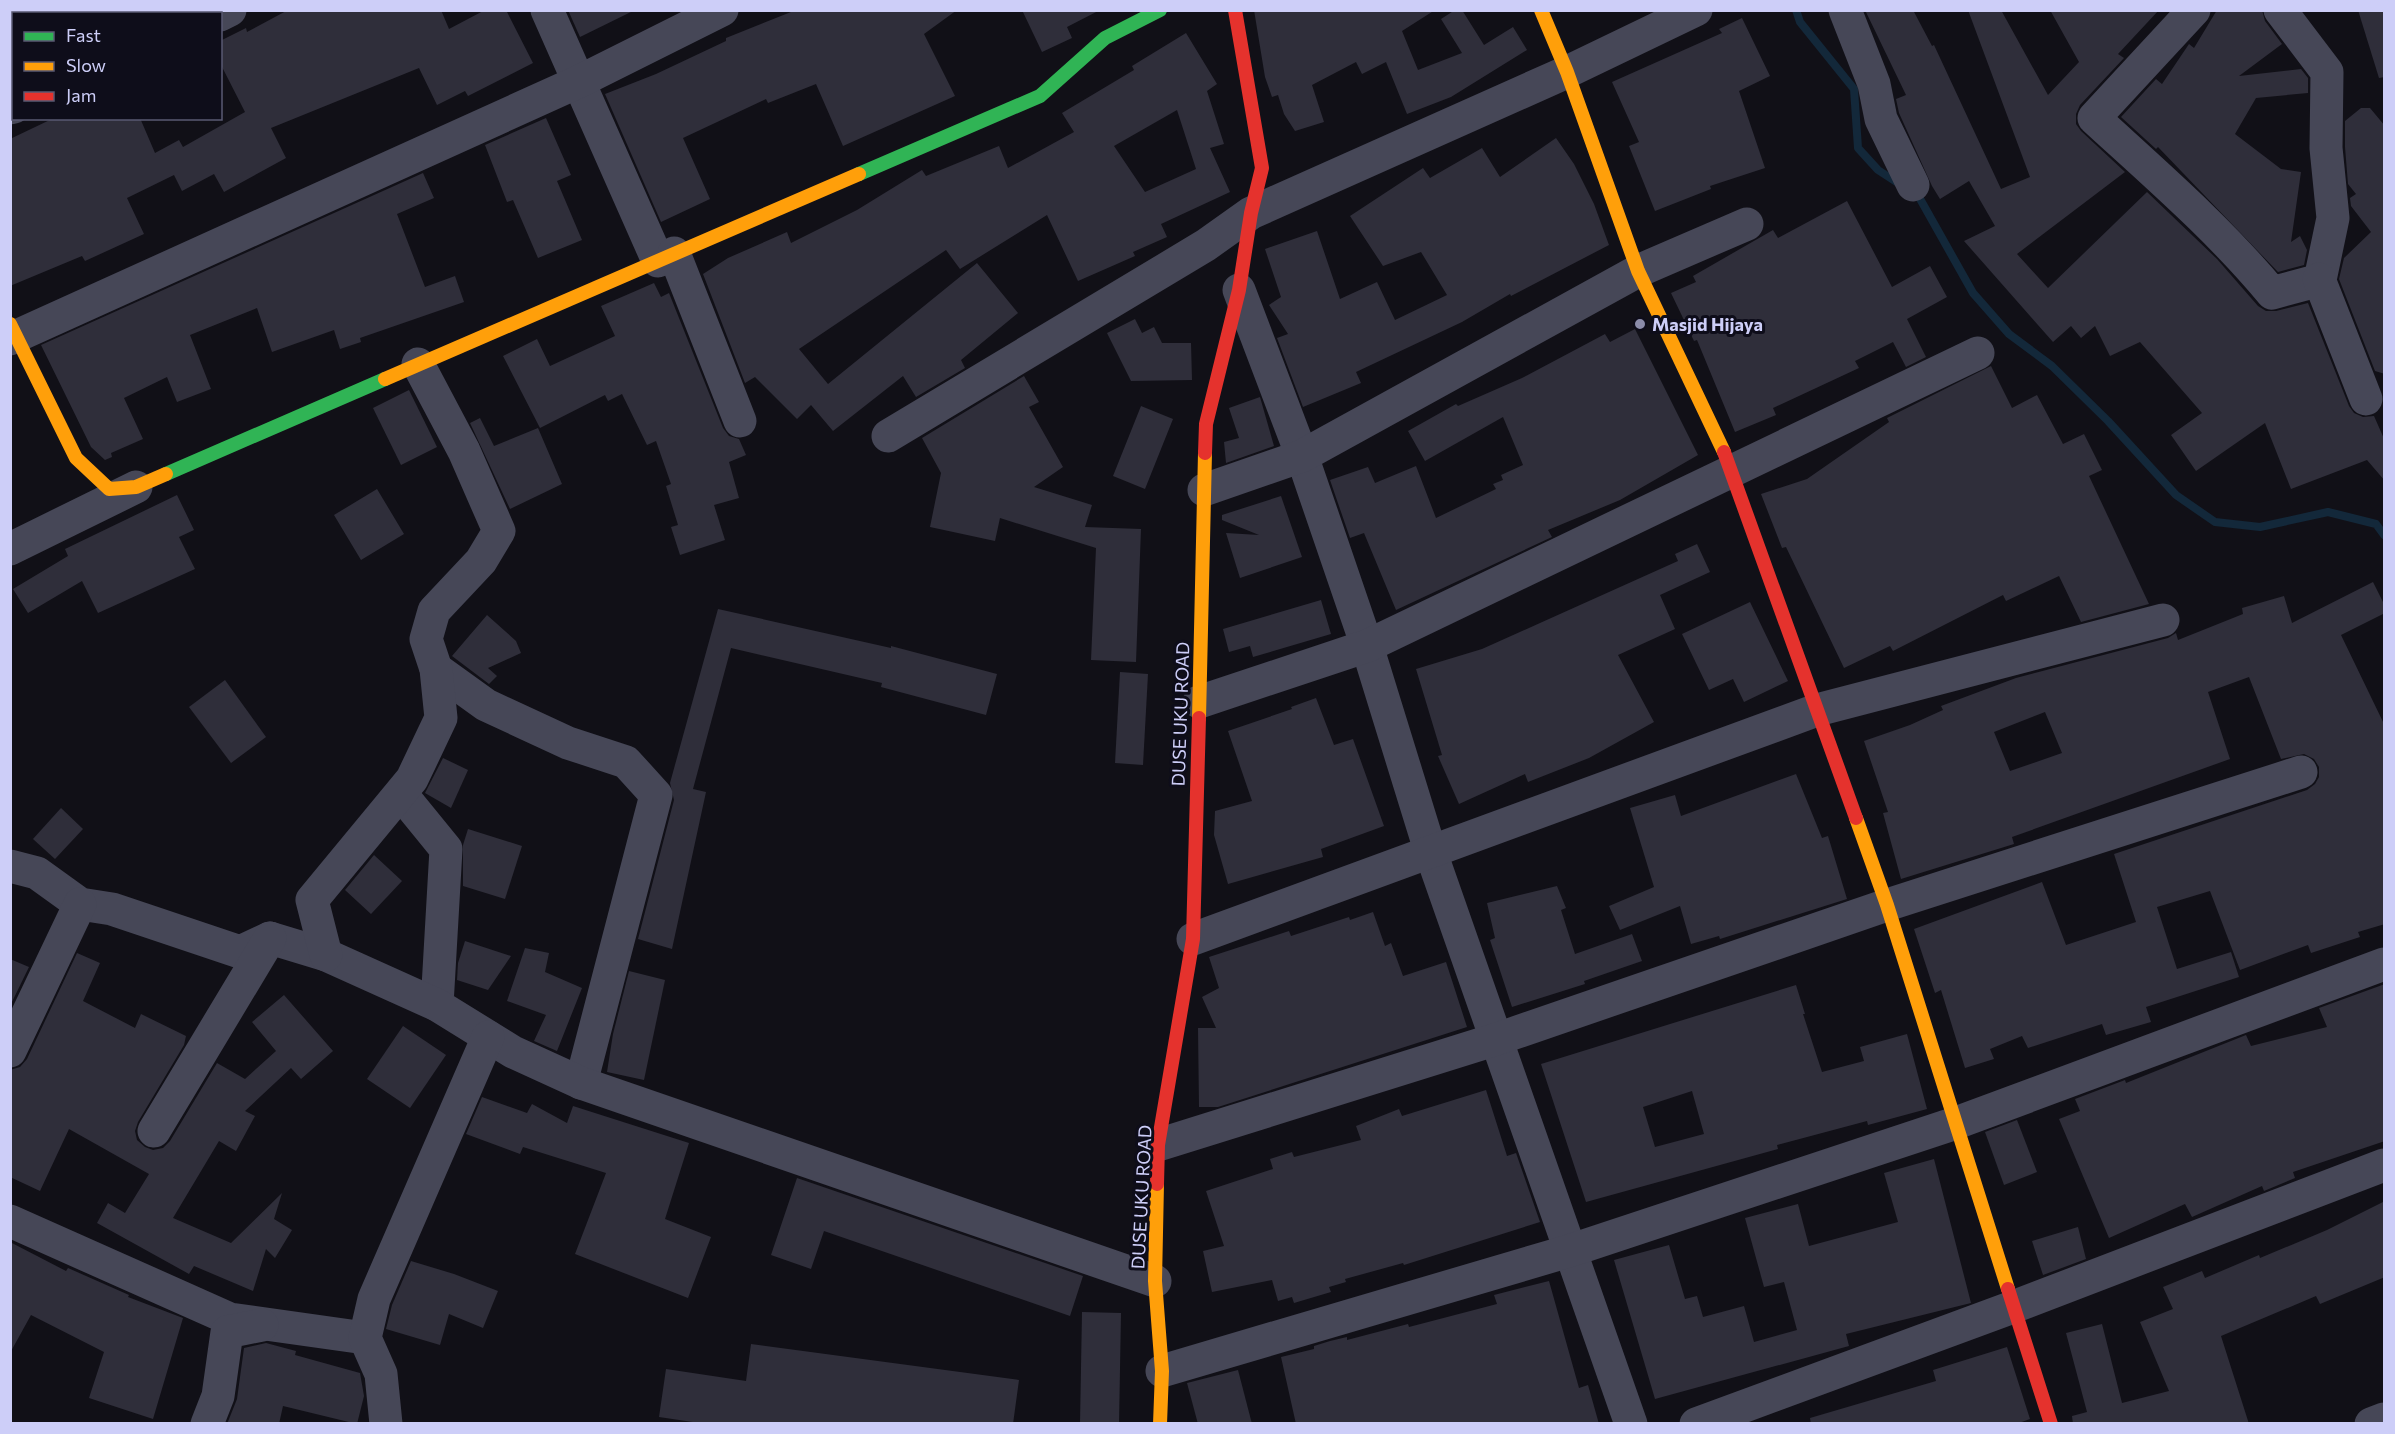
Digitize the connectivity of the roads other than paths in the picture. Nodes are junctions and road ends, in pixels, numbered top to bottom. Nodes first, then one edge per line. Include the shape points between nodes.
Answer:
1 (547, 10) edge
2 (722, 10) edge
3 (1160, 10) edge
4 (1235, 10) edge
5 (1540, 10) edge
6 (1696, 10) edge
7 (1845, 10) edge
8 (2194, 10) edge
9 (2280, 10) edge
10 (1567, 72) junction
11 (578, 82) junction
12 (1913, 185) dead end
13 (1251, 213) junction
14 (1747, 224) dead end
15 (666, 257) junction
16 (1638, 272) junction
17 (2319, 279) junction
18 (1239, 290) junction
19 (12, 333) edge
20 (1978, 353) dead end
21 (418, 364) junction
22 (2366, 399) dead end
23 (740, 421) dead end
24 (888, 436) dead end
25 (1302, 456) junction
26 (1734, 471) junction
27 (136, 487) junction
28 (1204, 490) junction
29 (10, 549) edge
30 (2163, 620) dead end
31 (1367, 646) junction
32 (436, 669) junction
33 (1199, 702) junction
34 (1817, 710) junction
35 (2301, 772) dead end
36 (402, 795) junction
37 (1430, 850) junction
38 (10, 866) edge
39 (80, 904) junction
40 (1887, 905) junction
41 (270, 938) junction
42 (1192, 939) junction
43 (326, 955) junction
44 (2385, 964) edge
45 (437, 1005) junction
46 (488, 1037) junction
47 (1497, 1039) junction
48 (10, 1051) edge
49 (581, 1083) junction
50 (1956, 1123) junction
51 (154, 1131) dead end
52 (1158, 1145) junction
53 (2385, 1165) edge
54 (10, 1221) edge
55 (1569, 1251) junction
56 (1155, 1281) junction
57 (2013, 1307) junction
58 (267, 1324) junction
59 (365, 1338) junction
60 (1162, 1371) junction
61 (2385, 1419) edge
62 (207, 1424) edge
63 (386, 1424) edge
64 (1160, 1424) edge
65 (1630, 1424) edge
66 (1696, 1424) edge
67 (2051, 1424) edge
68 (2371, 1424) edge

1 - 11 street
2 - 11 street
3 - 15 street via 1105,38 1040,96
4 - 13 street, DUSE UKU ROAD via 1262,168
5 - 10 street
6 - 10 street
7 - 12 street via 1874,84 1881,119
8 - 17 street via 2094,118 2184,200 2272,293
9 - 17 street via 2327,72 2326,148 2333,218
10 - 13 street
10 - 16 street
11 - 15 street
11 - 19 street
13 - 18 street, DUSE UKU ROAD
13 - 24 street via 1206,245
14 - 16 street
15 - 21 street
15 - 23 street
16 - 25 street
16 - 26 street
17 - 22 street
18 - 25 street
18 - 28 street, DUSE UKU ROAD via 1206,424
19 - 27 street via 76,458 109,489
20 - 26 street
21 - 27 street
21 - 32 street via 464,451 499,531 481,561 434,611 426,639
25 - 28 street
25 - 31 street
26 - 31 street
26 - 34 street
27 - 29 street
28 - 33 street, DUSE UKU ROAD
30 - 34 street
31 - 33 street
31 - 37 street
32 - 36 street via 441,718
32 - 49 street via 486,705 568,744 626,762 656,795
33 - 42 street, DUSE UKU ROAD
34 - 37 street
34 - 40 street
35 - 40 street
36 - 43 street via 312,900
36 - 45 street via 446,849
37 - 42 street
37 - 47 street
38 - 39 street via 38,873
39 - 41 street via 112,909 240,952
39 - 48 street
40 - 47 street
40 - 50 street
41 - 43 street
41 - 51 street
42 - 52 street, DUSE UKU ROAD
43 - 45 street
44 - 50 street
45 - 46 street
46 - 49 street
46 - 59 street via 374,1299
47 - 52 street
47 - 55 street
49 - 56 street
50 - 55 street
50 - 57 street
52 - 56 street, DUSE UKU ROAD
53 - 57 street
54 - 58 street via 230,1319
55 - 60 street
55 - 65 street
56 - 60 street, DUSE UKU ROAD
57 - 66 street
57 - 67 street
58 - 59 street
58 - 62 street via 227,1332 218,1396
59 - 63 street via 381,1374
60 - 64 street, DUSE UKU ROAD
61 - 68 street

